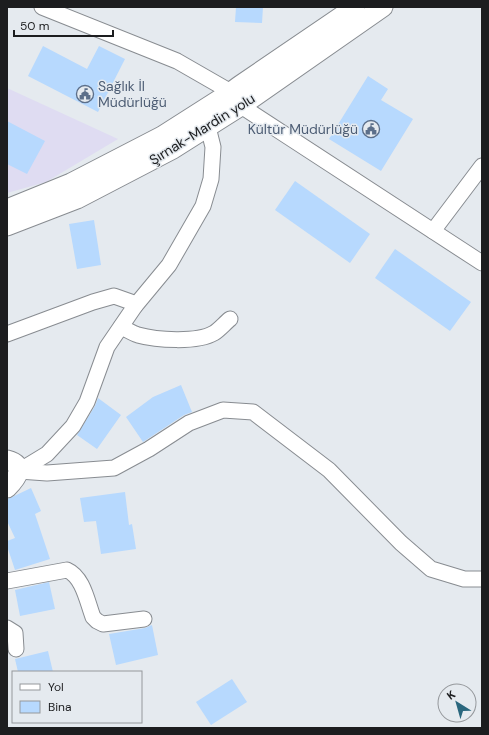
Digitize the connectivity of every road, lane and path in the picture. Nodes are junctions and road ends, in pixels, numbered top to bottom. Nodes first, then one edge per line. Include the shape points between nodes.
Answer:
1 (42, 7) edge
2 (355, 7) edge
3 (383, 7) edge
4 (236, 99) junction
5 (208, 127) junction
6 (482, 166) edge
7 (7, 209) edge
8 (7, 226) edge
9 (433, 231) junction
10 (482, 263) edge
11 (135, 306) junction
12 (230, 319) dead end
13 (121, 327) junction
14 (7, 334) edge
15 (13, 466) edge
16 (7, 488) edge
17 (482, 579) edge
18 (7, 581) edge
19 (144, 619) dead end
20 (7, 628) edge
21 (16, 649) dead end

1 - 4 street via 177,61
2 - 4 street, Şırnak-Mardin yolu via 239,86
3 - 4 street, Şırnak-Mardin yolu
4 - 5 street, Şırnak-Mardin yolu
4 - 7 street, Şırnak-Mardin yolu via 71,183
4 - 9 street
5 - 8 street, Şırnak-Mardin yolu via 173,149 78,199
5 - 11 street via 213,146 211,179 203,206 169,264
6 - 9 street
9 - 10 street
11 - 13 street
11 - 14 street via 132,302 114,296
12 - 13 street via 213,333 186,339 159,340
13 - 15 street via 107,347 87,402 73,426 47,454
15 - 16 street via 16,480
15 - 17 street via 47,473 114,468 189,423 223,410 253,412 329,470 430,569 464,579
18 - 19 street via 67,570 74,573 79,580 93,617 97,621 103,624
20 - 21 street via 15,633

